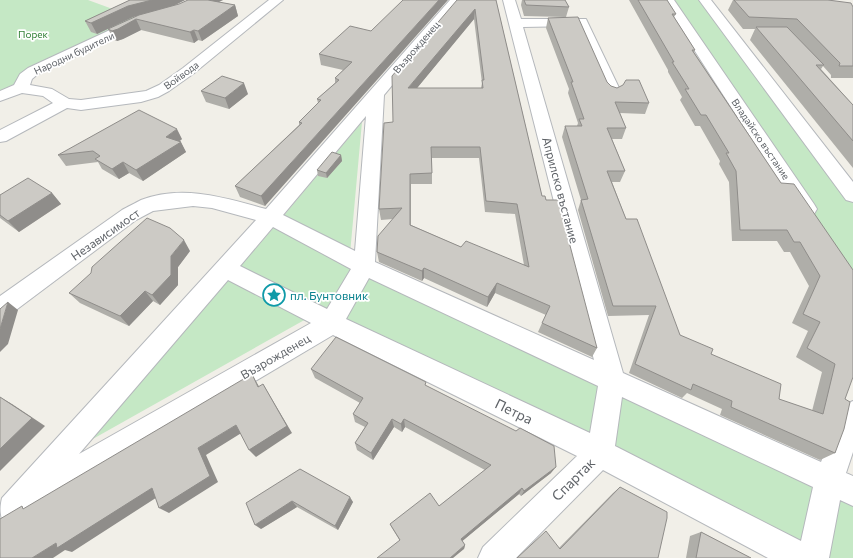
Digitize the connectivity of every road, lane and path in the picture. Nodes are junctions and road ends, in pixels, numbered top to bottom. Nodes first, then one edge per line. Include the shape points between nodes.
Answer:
1 (277, 0) edge
2 (457, 0) edge
3 (509, 0) edge
4 (668, 0) edge
5 (706, 0) edge
6 (151, 18) edge
7 (516, 23) junction
8 (21, 88) junction
9 (613, 92) edge
10 (376, 94) junction
11 (0, 96) edge
12 (65, 103) junction
13 (0, 137) edge
14 (853, 195) edge
15 (270, 217) junction
16 (818, 225) edge
17 (364, 266) junction
18 (225, 268) junction
19 (0, 310) edge
20 (332, 323) junction
21 (612, 380) junction
22 (853, 414) edge
23 (600, 453) junction
24 (841, 485) edge
25 (6, 512) edge
26 (494, 558) edge
27 (800, 558) edge
28 (813, 558) edge

1 - 12 street, Войвода via 164,88 141,97 81,105
2 - 10 street, Възрожденец
3 - 7 street, Априлско въстание
4 - 16 street, Владайско въстание
5 - 14 street via 739,34
6 - 8 street, Народни будители via 33,71 25,77
7 - 9 street via 581,22
7 - 21 street, Априлско въстание
8 - 11 street
8 - 12 street, Войвода via 47,92
10 - 15 street, Възрожденец
10 - 17 street
12 - 13 street
15 - 17 street
15 - 18 street, Възрожденец
15 - 19 street, Независимост via 212,201 193,199 148,205 129,215
17 - 20 street
17 - 21 street
18 - 20 street, Петра
18 - 25 street, Възрожденец
20 - 23 street, Петра
20 - 25 street, Възрожденец
21 - 23 street, Спартак
21 - 24 street
22 - 24 street
23 - 26 street, Спартак
23 - 27 street, Петра
24 - 28 street

